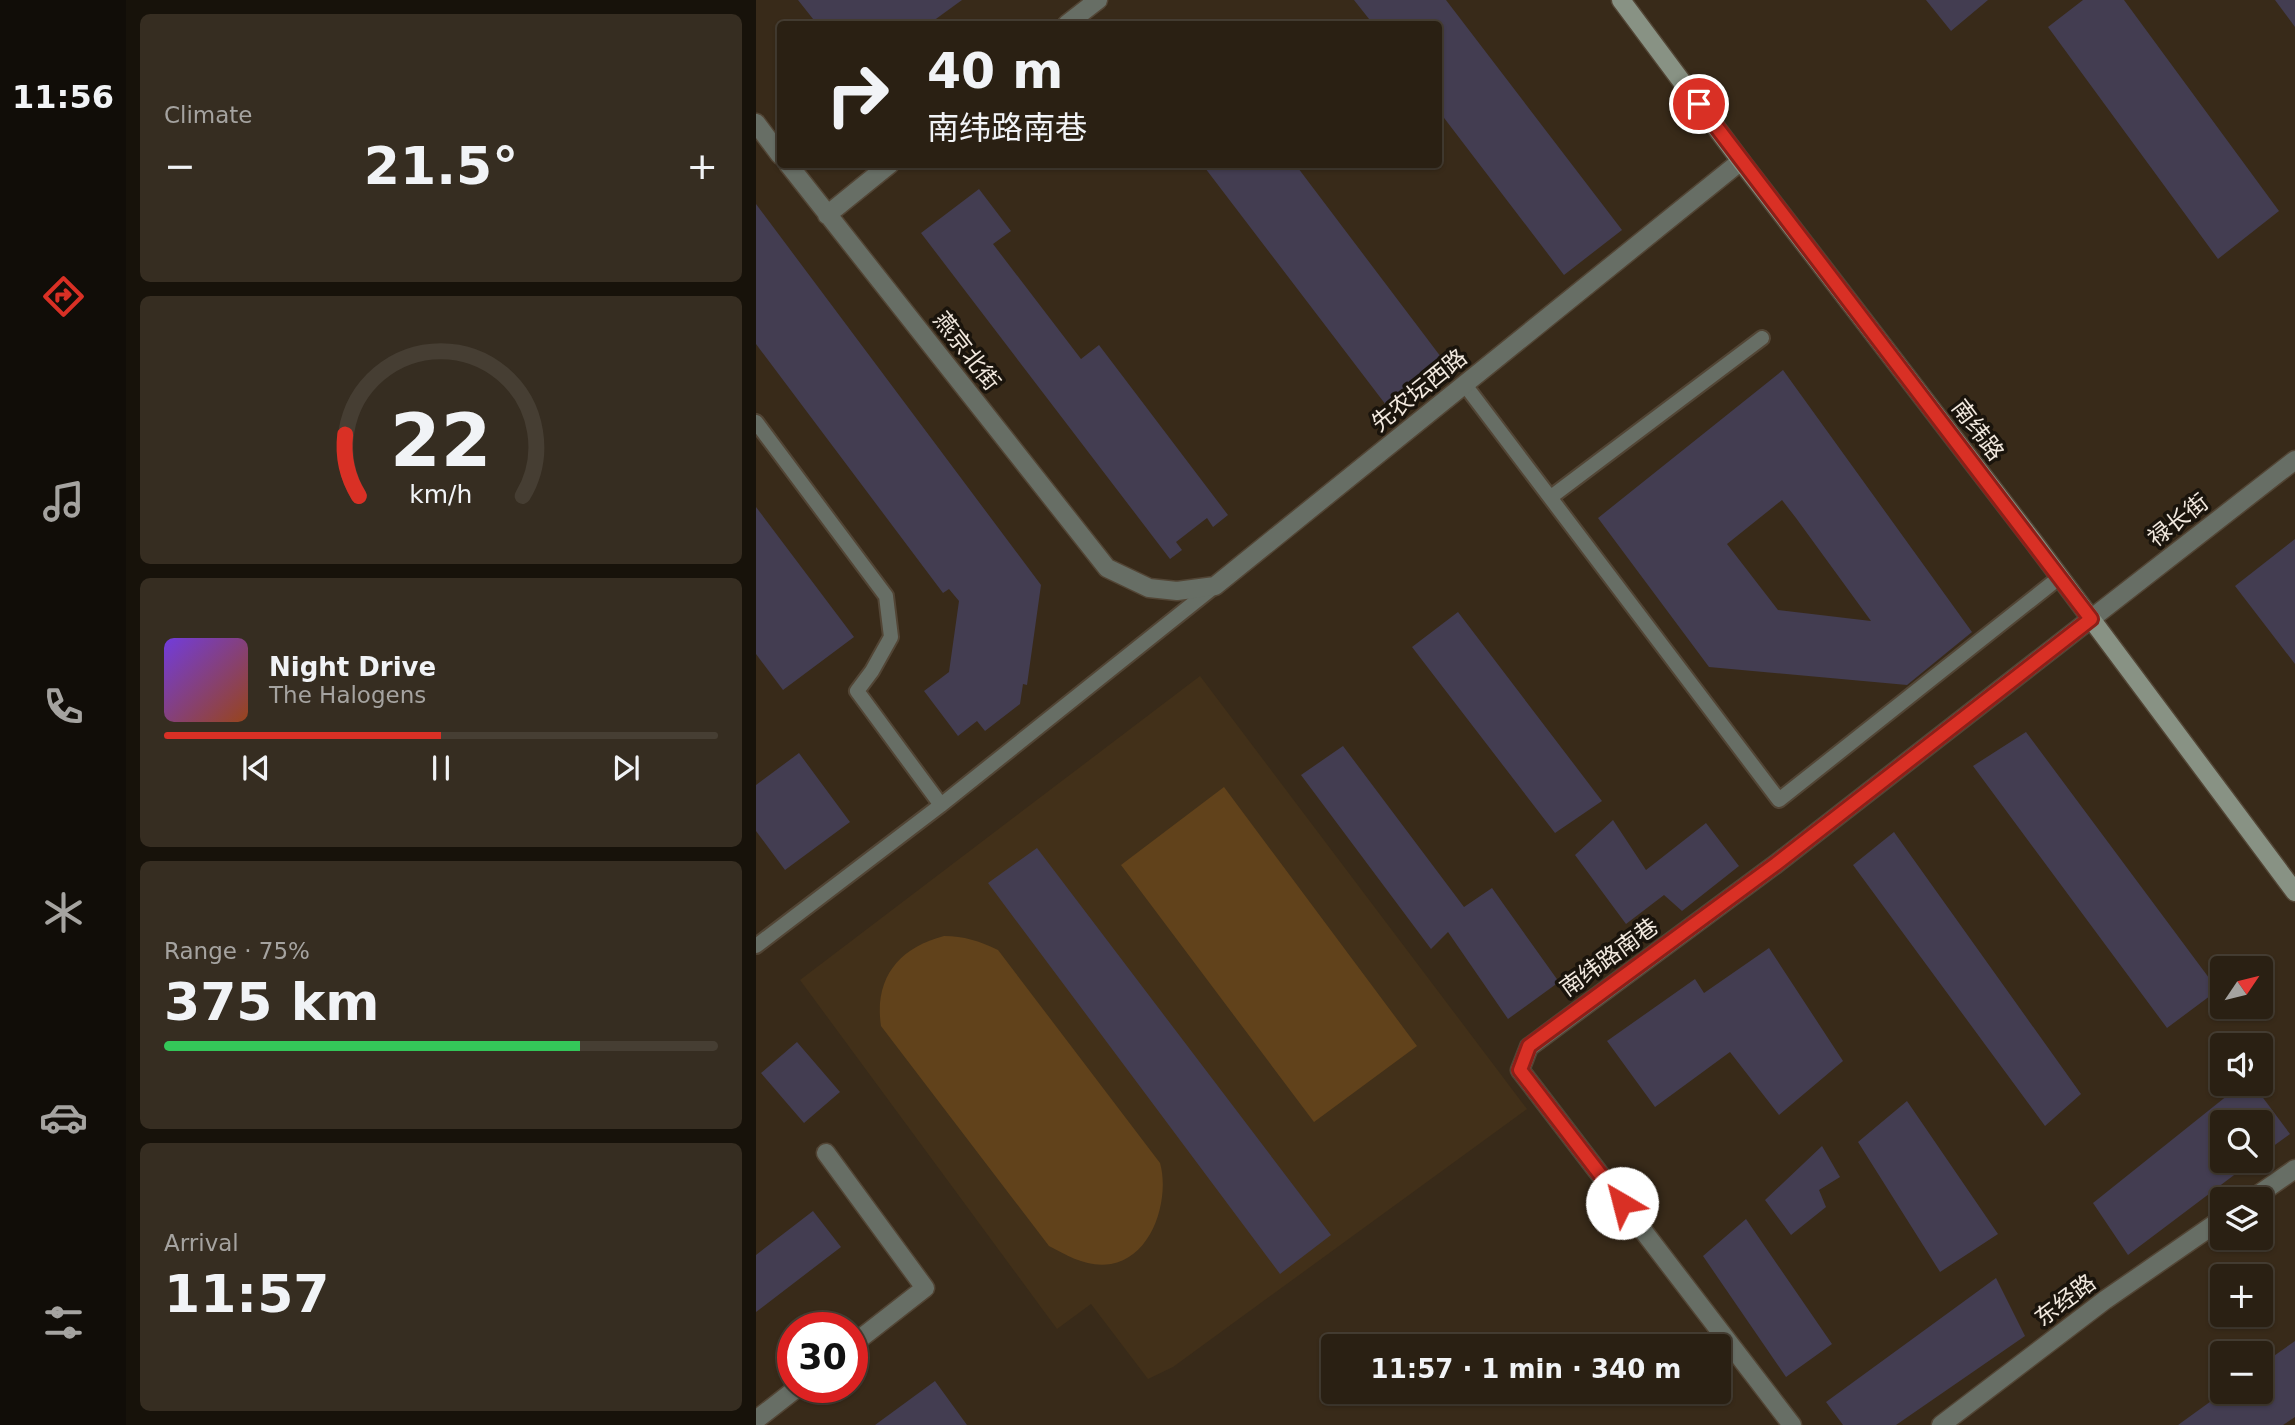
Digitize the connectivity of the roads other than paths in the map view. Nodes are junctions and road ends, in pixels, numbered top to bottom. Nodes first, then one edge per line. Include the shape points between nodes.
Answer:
1 (1098, 0) edge
2 (1621, 0) edge
3 (1071, 21) edge
4 (756, 123) edge
5 (777, 151) edge
6 (1741, 161) junction
7 (791, 168) edge
8 (885, 168) edge
9 (827, 215) junction
10 (1762, 338) dead end
11 (1465, 385) junction
12 (756, 422) edge
13 (2295, 460) edge
14 (1551, 497) junction
15 (2060, 577) junction
16 (1215, 586) junction
17 (2091, 619) junction
18 (942, 805) junction
19 (2295, 891) edge
20 (756, 946) edge
21 (826, 1153) dead end
22 (2295, 1170) edge
23 (2270, 1187) edge
24 (2210, 1227) edge
25 (868, 1333) edge
26 (778, 1403) edge
27 (756, 1420) edge
28 (1792, 1425) edge
29 (1941, 1425) edge

1 - 3 street
2 - 6 street, 南纬路
4 - 5 street
6 - 11 street, 先农坛西路
6 - 15 street, 南纬路
7 - 9 street, 燕京北街
8 - 9 street
9 - 16 street, 燕京北街 via 1107,568 1149,588 1177,591
10 - 14 lane
11 - 14 lane
11 - 16 street, 先农坛西路
12 - 18 lane via 886,596 891,636 857,691
13 - 17 street, 禄长街
14 - 15 lane via 1779,800
15 - 17 street, 南纬路
16 - 18 lane
17 - 19 street, 南纬路
17 - 28 street, 南纬路南巷 via 1776,864 1529,1046 1520,1070
18 - 20 lane
21 - 25 street via 925,1288
22 - 23 street
24 - 29 street, 东经路 via 2105,1300
26 - 27 street

